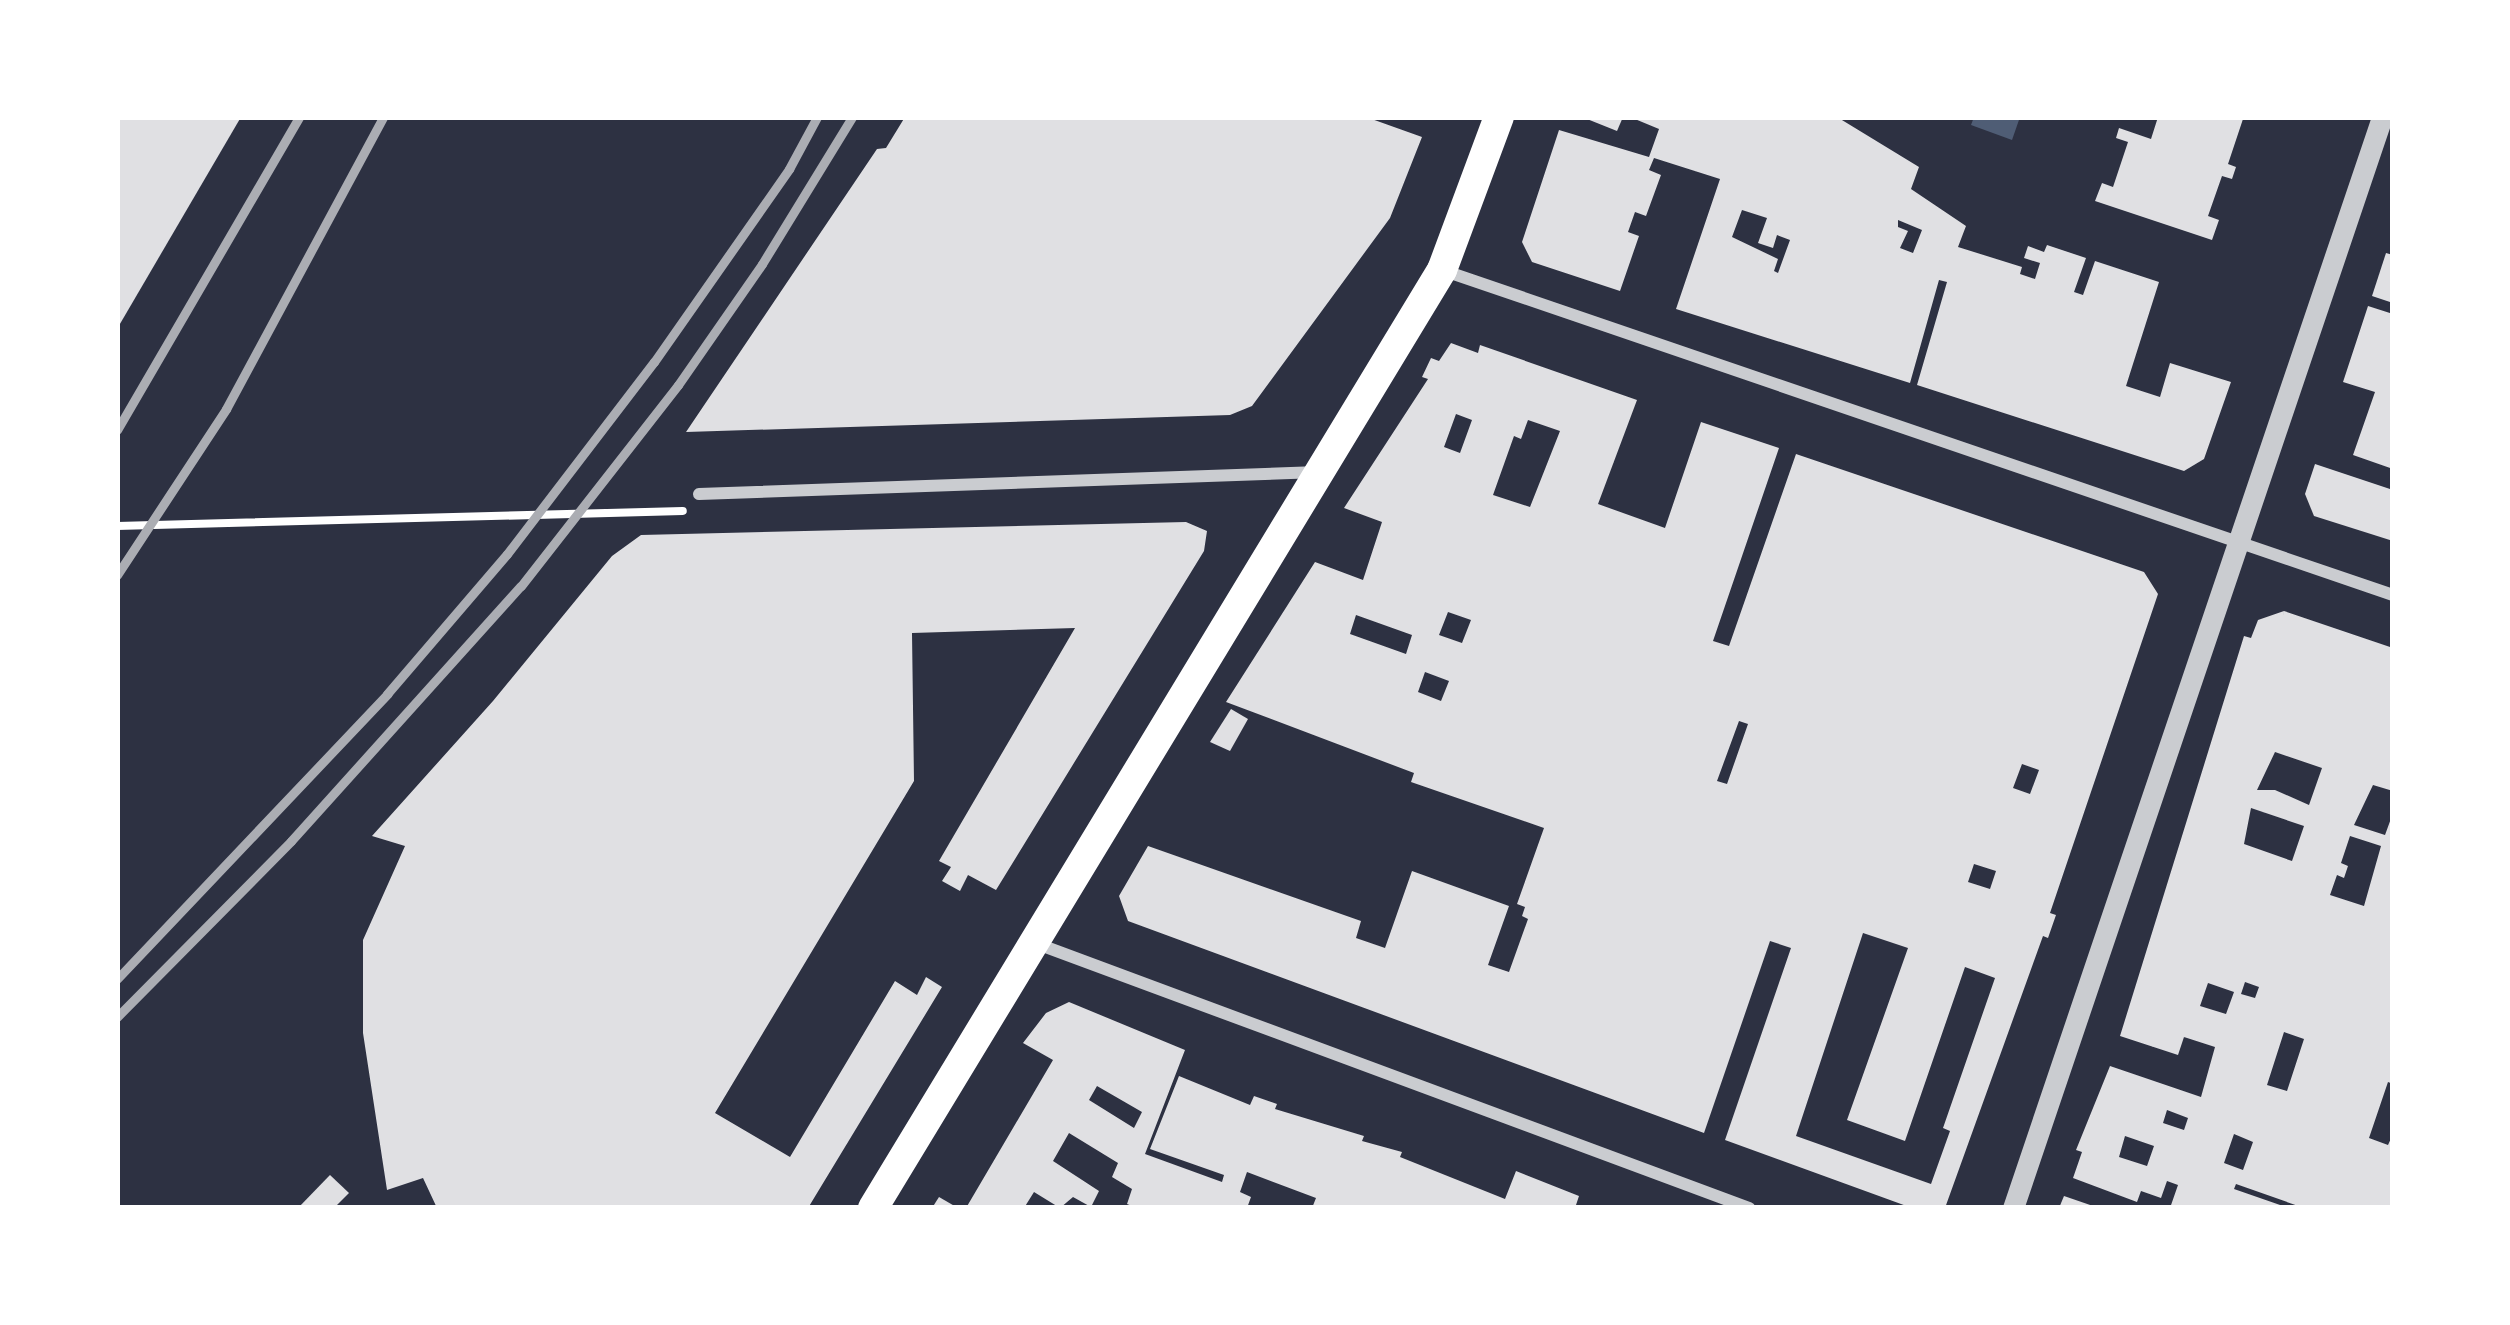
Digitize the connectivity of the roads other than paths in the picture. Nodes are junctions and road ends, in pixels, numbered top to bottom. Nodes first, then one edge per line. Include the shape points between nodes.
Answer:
1 (1498, 117) edge
2 (2383, 117) edge
3 (1442, 270) junction
4 (1320, 472) junction
5 (699, 494) dead end
6 (2238, 544) junction
7 (2393, 596) edge
8 (1034, 942) junction
9 (873, 1208) edge
10 (1749, 1208) edge
11 (2013, 1208) edge

1 - 3 main road
2 - 6 street
3 - 4 main road
3 - 6 street
4 - 5 street
4 - 8 main road
6 - 7 street
6 - 11 street
8 - 9 main road
8 - 10 street

